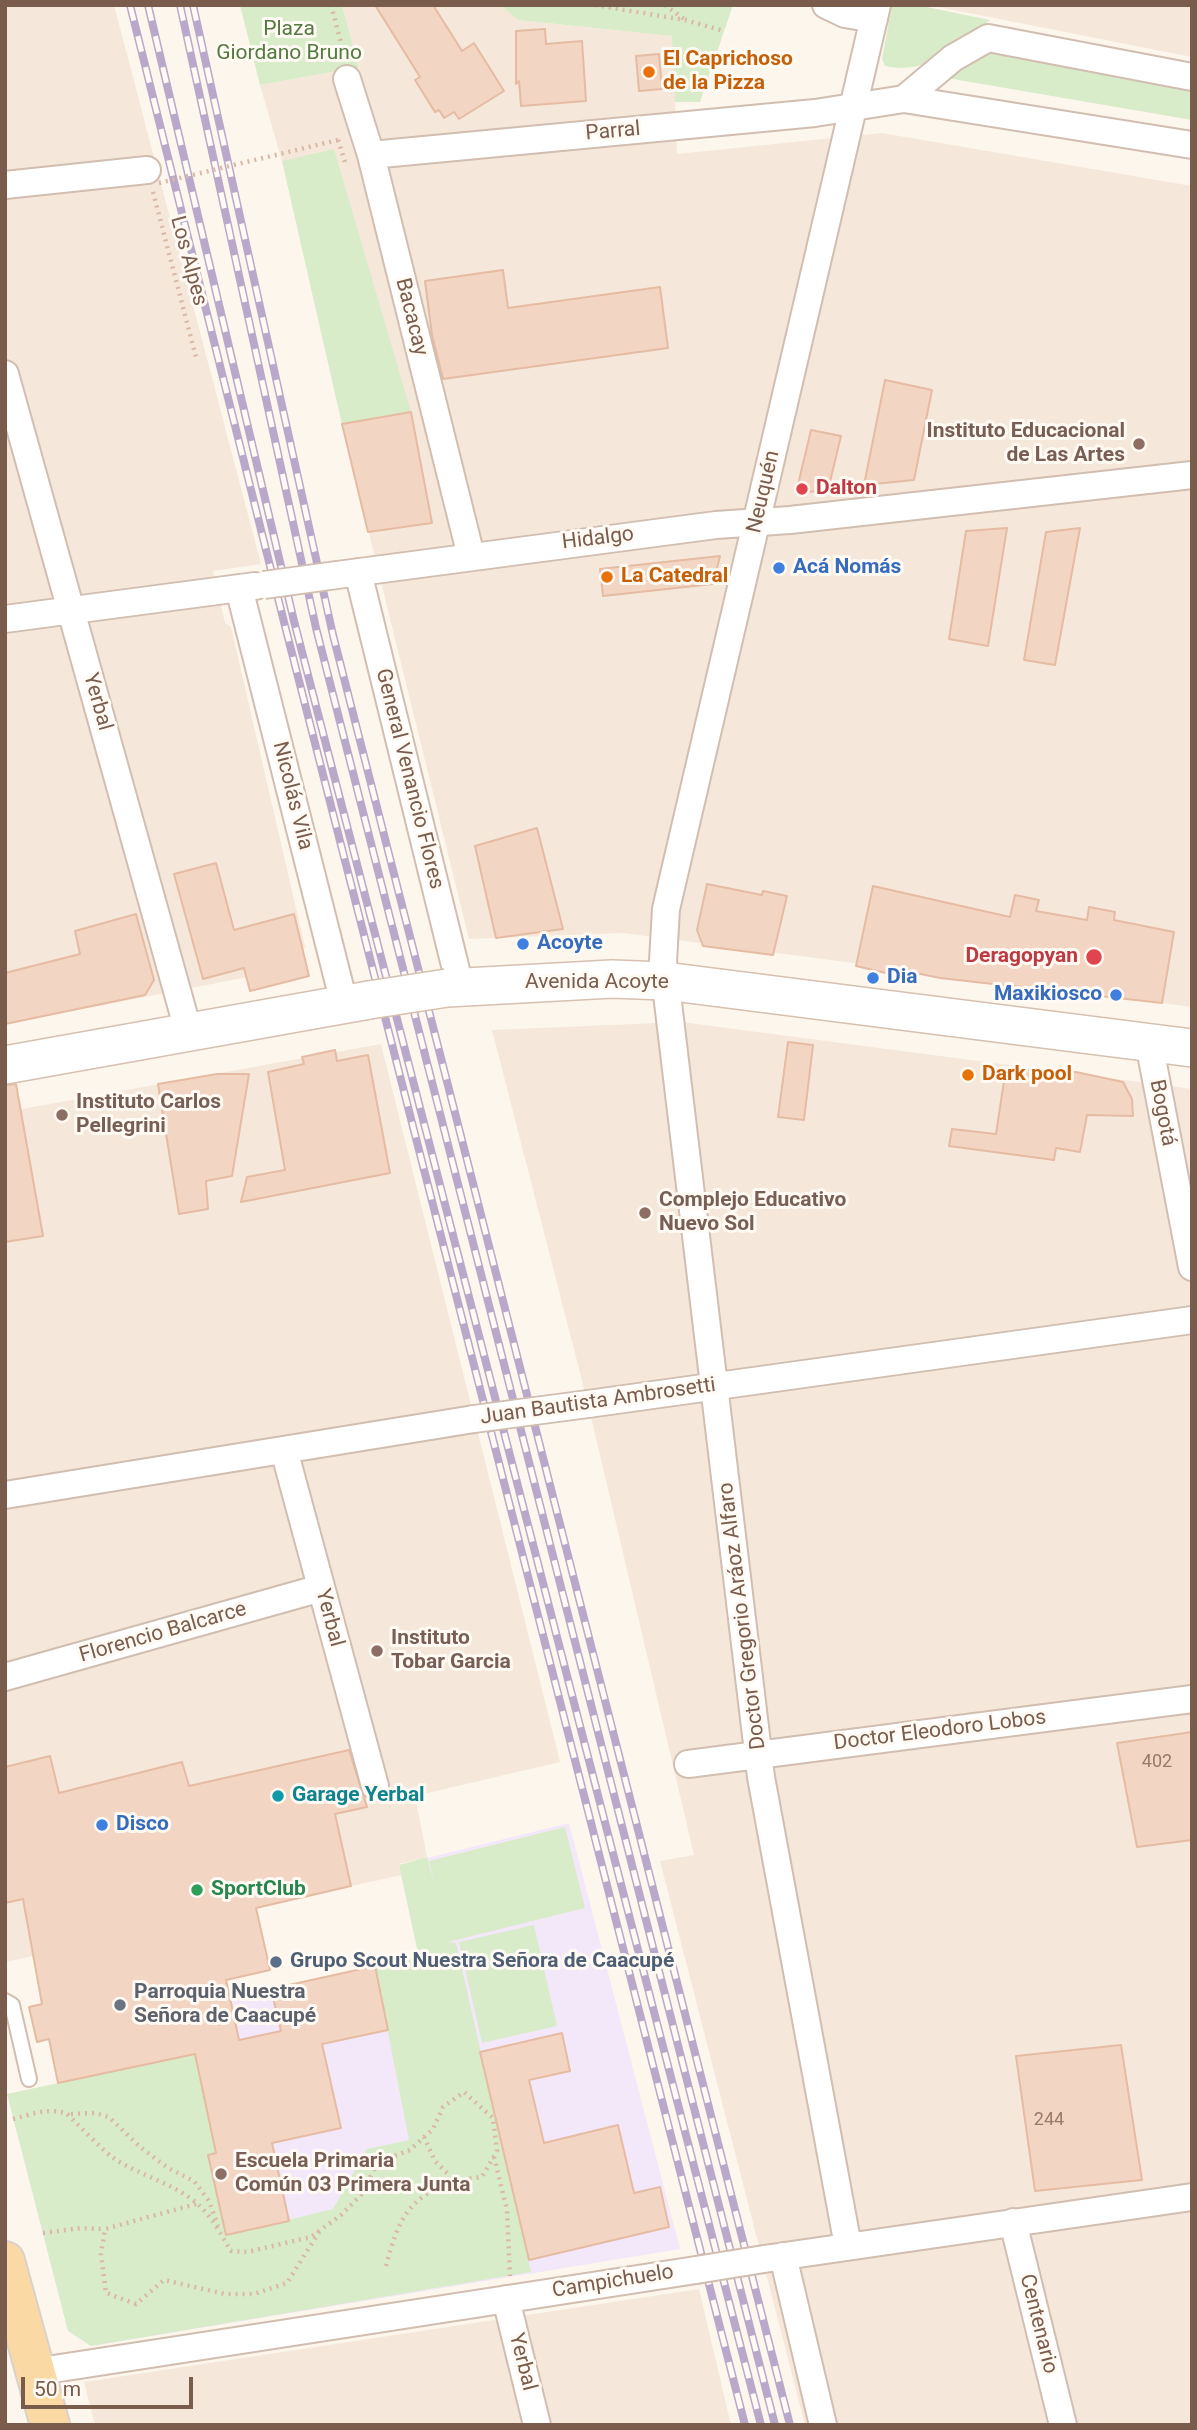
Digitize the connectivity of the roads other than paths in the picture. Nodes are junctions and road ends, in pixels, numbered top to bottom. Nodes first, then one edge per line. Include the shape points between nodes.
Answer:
1 (826, 5) edge
2 (876, 12) edge
3 (1192, 77) edge
4 (347, 79) road end
5 (904, 99) junction
6 (854, 108) junction
7 (1192, 145) edge
8 (371, 155) junction
9 (153, 176) road end
10 (5, 185) edge
11 (5, 373) edge
12 (1192, 475) edge
13 (757, 523) junction
14 (471, 556) junction
15 (347, 573) junction
16 (252, 587) junction
17 (72, 610) junction
18 (5, 619) edge
19 (665, 981) junction
20 (453, 987) junction
21 (357, 1001) junction
22 (188, 1030) junction
23 (1149, 1042) junction
24 (1192, 1048) edge
25 (5, 1065) edge
26 (1192, 1266) edge
27 (1192, 1320) edge
28 (715, 1385) junction
29 (284, 1450) junction
30 (5, 1495) edge
31 (321, 1588) junction
32 (5, 1677) edge
33 (1192, 1699) edge
34 (759, 1754) junction
35 (688, 1764) dead end
36 (375, 1786) dead end
37 (5, 2001) edge
38 (29, 2079) dead end
39 (1192, 2197) edge
40 (1013, 2222) junction
41 (848, 2246) junction
42 (773, 2258) junction
43 (5, 2261) edge
44 (510, 2298) junction
45 (34, 2372) junction
46 (50, 2425) edge
47 (537, 2425) edge
48 (823, 2425) edge
49 (1063, 2425) edge

1 - 2 street via 845,14
2 - 6 street, Neuquén
3 - 5 street via 988,38 944,65
4 - 8 street, Bacacay
5 - 6 street, Parral
5 - 7 street
6 - 8 street, Parral
6 - 13 street, Neuquén
8 - 14 street, Bacacay
9 - 10 street
11 - 17 street, Yerbal
12 - 13 street, Hidalgo
13 - 14 street, Hidalgo
13 - 19 street, Neuquén via 666,909
14 - 15 street, Hidalgo
15 - 16 street, Hidalgo, bridge
15 - 20 street, General Venancio Flores
16 - 17 street, Hidalgo
16 - 21 street, Nicolás Vila
17 - 18 street, Hidalgo
17 - 22 street, Yerbal
19 - 20 main road, Avenida Acoyte
19 - 23 main road, Avenida Acoyte
19 - 28 street, Doctor Gregorio Aráoz Alfaro
20 - 21 main road, Avenida Acoyte, bridge
21 - 22 main road, Avenida Acoyte
22 - 25 main road, Avenida Acoyte
23 - 24 main road, Avenida Acoyte
23 - 26 street, Bogotá
27 - 28 street, Juan Bautista Ambrosetti
28 - 29 street, Juan Bautista Ambrosetti, bridge
28 - 34 street, Doctor Gregorio Aráoz Alfaro
29 - 30 street, Juan Bautista Ambrosetti
29 - 31 street, Yerbal
31 - 32 street, Florencio Balcarce
31 - 36 street, Yerbal
33 - 34 street, Doctor Eleodoro Lobos
34 - 35 street, Doctor Eleodoro Lobos
34 - 41 street, Doctor Gregorio Aráoz Alfaro
37 - 38 lane via 12,2005
39 - 40 street, Campichuelo
40 - 41 street, Campichuelo
40 - 49 street, Centenario
41 - 42 street, Campichuelo
42 - 44 street, Campichuelo, bridge
42 - 48 street
43 - 45 main road
44 - 45 street, Campichuelo
44 - 47 street, Yerbal
45 - 46 main road

